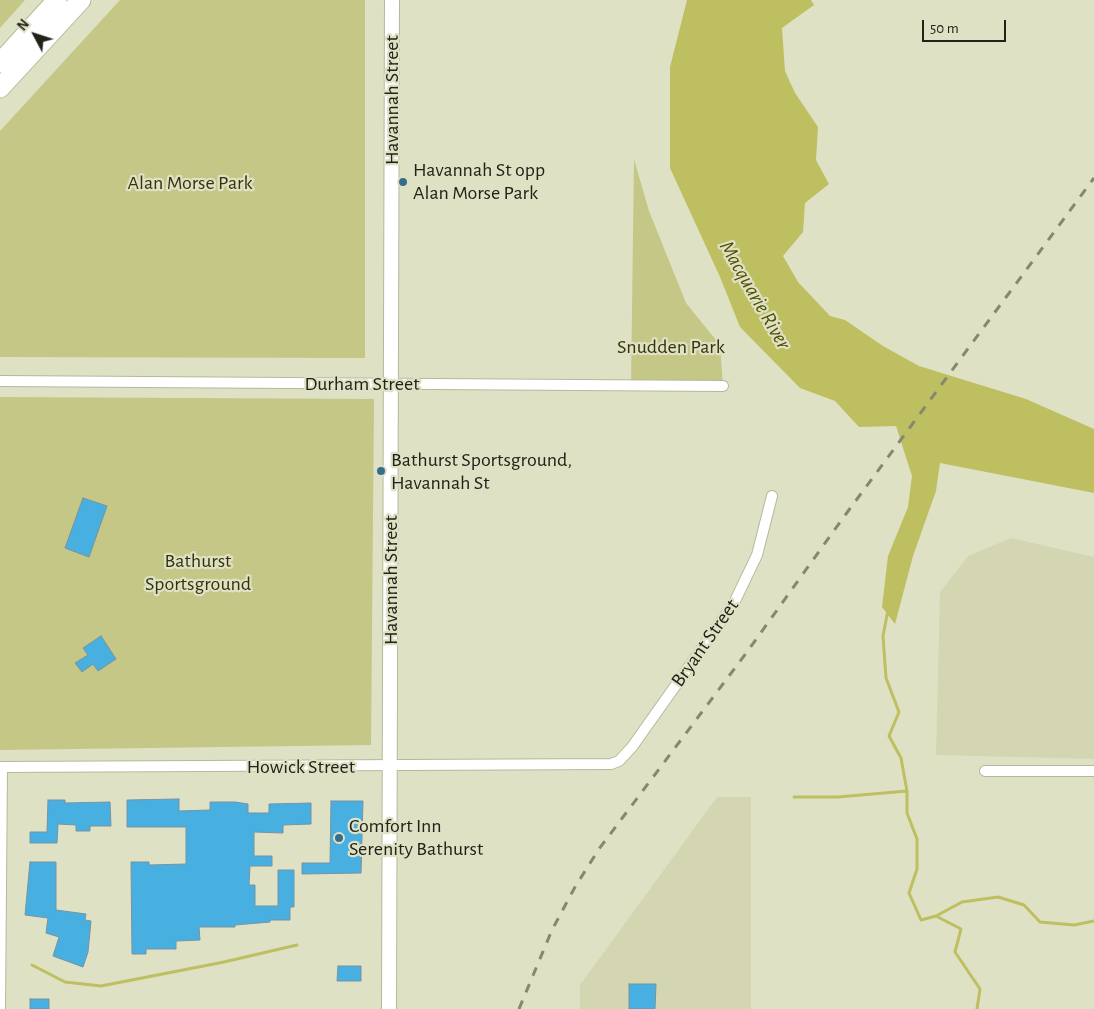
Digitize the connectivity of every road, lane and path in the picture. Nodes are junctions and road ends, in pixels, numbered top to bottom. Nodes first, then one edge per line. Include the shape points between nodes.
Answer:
1 (57, 0) edge
2 (81, 0) edge
3 (392, 0) edge
4 (0, 63) edge
5 (0, 88) edge
6 (0, 382) edge
7 (392, 384) junction
8 (723, 386) dead end
9 (772, 496) dead end
10 (602, 766) joint
11 (1, 767) edge
12 (390, 767) junction
13 (985, 771) dead end
14 (1094, 771) edge
15 (0, 1009) edge
16 (390, 1009) edge

1 - 4 highway
2 - 5 highway
3 - 7 street, Havannah Street
6 - 7 street, Durham Street
7 - 8 street, Durham Street
7 - 12 street, Havannah Street
9 - 10 street, Bryant Street via 757,555 734,603 632,747 619,761
10 - 12 street, Howick Street
11 - 12 street, Howick Street
11 - 15 street
12 - 16 street, Havannah Street
13 - 14 street

